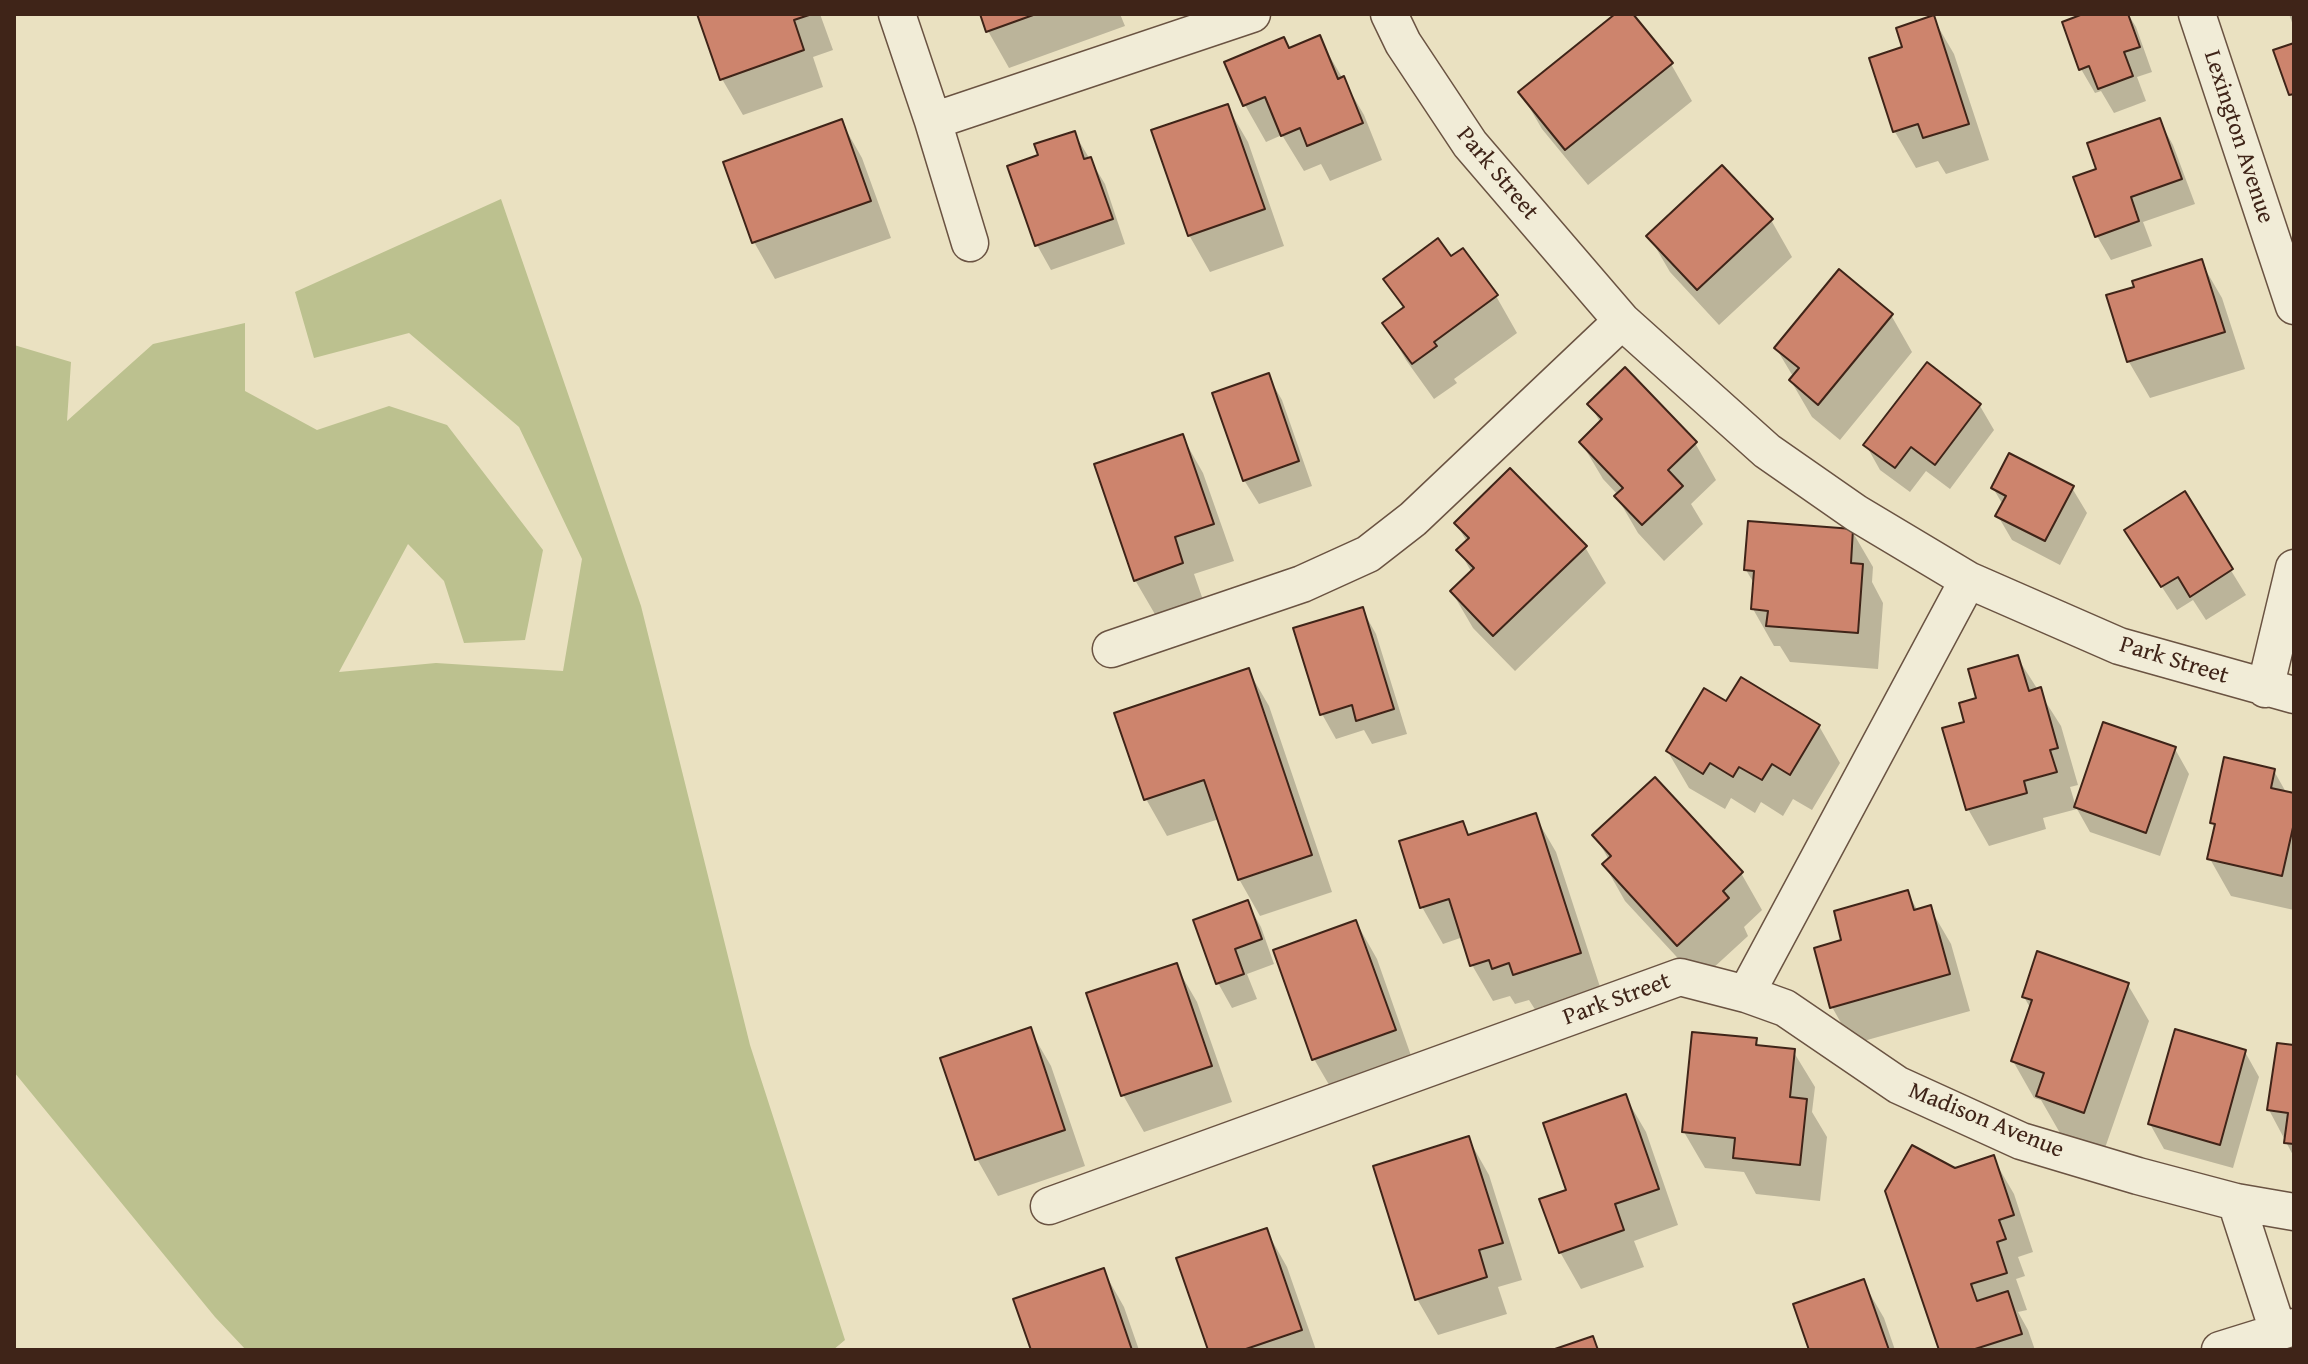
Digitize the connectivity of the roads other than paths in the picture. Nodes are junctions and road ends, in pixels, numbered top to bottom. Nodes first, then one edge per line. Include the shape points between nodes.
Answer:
1 (897, 14) edge
2 (1252, 14) edge
3 (1389, 14) edge
4 (2197, 14) edge
5 (933, 121) junction
6 (970, 243) dead end
7 (2294, 306) edge
8 (1622, 321) junction
9 (2294, 568) edge
10 (1968, 580) junction
11 (1111, 649) dead end
12 (2280, 692) edge
13 (1746, 994) junction
14 (2236, 1202) junction
15 (1049, 1206) dead end
16 (2294, 1212) edge
17 (2286, 1329) edge
18 (2220, 1350) edge

1 - 5 street
2 - 5 street
3 - 8 street, Park Street via 1470,144
4 - 7 street, Lexington Avenue
5 - 6 street
8 - 10 street, Park Street via 1767,451 1856,513
8 - 11 street via 1413,519 1368,554 1302,584
9 - 12 street
10 - 12 street, Park Street via 2119,646
10 - 13 street
13 - 14 street, Madison Avenue via 1785,1008 1898,1085 2021,1141
13 - 15 street, Park Street via 1680,977
14 - 16 street, Madison Avenue
14 - 17 street
17 - 18 street

